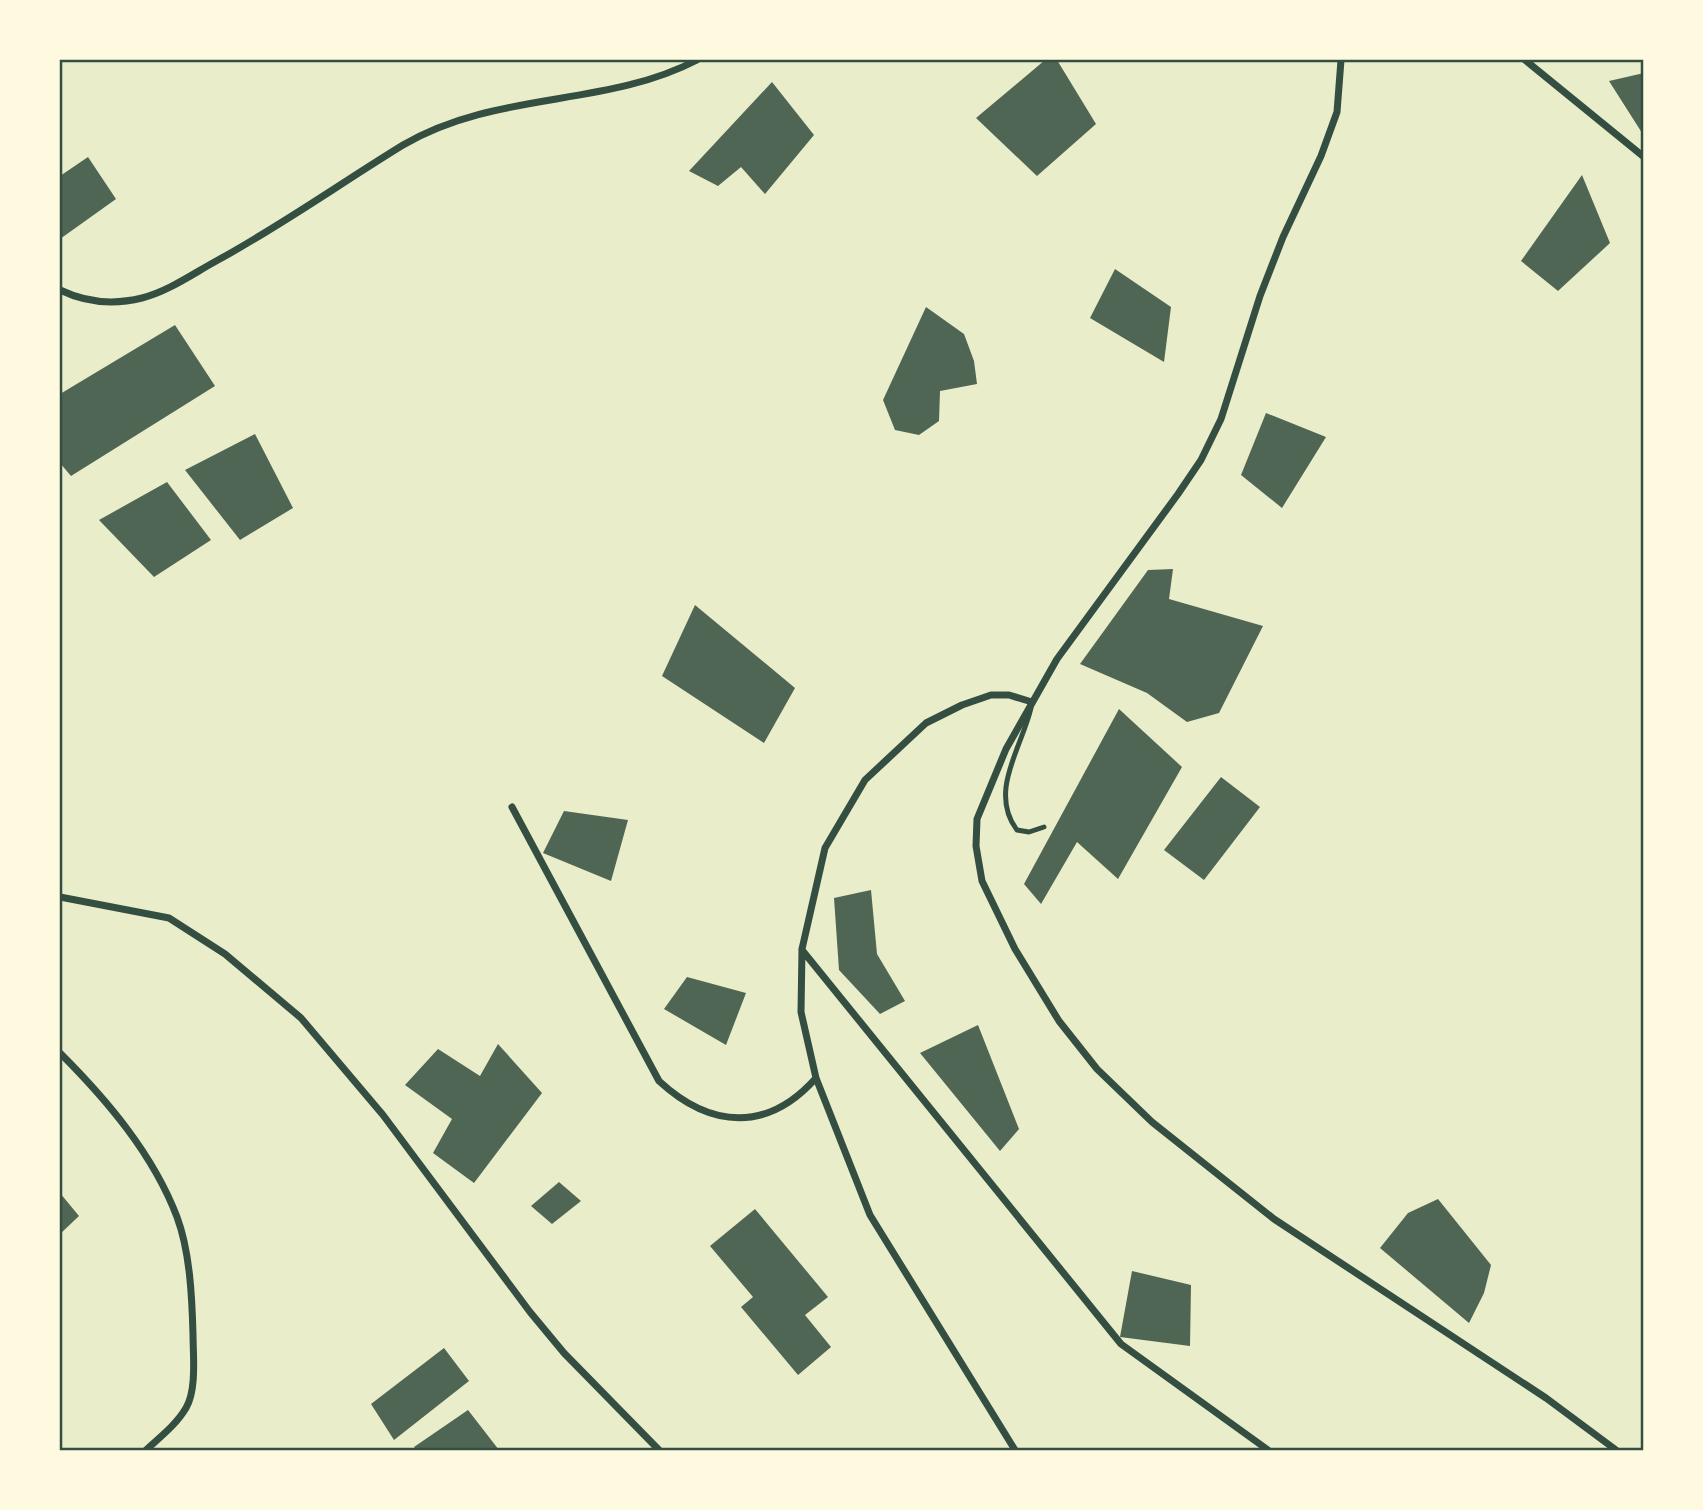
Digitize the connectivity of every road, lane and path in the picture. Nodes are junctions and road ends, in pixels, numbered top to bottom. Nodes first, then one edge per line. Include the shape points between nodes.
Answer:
1 (697, 60) edge
2 (1342, 60) edge
3 (1525, 60) edge
4 (1643, 157) edge
5 (60, 290) edge
6 (1032, 702) junction
7 (512, 807) dead end
8 (1044, 827) dead end
9 (60, 897) edge
10 (802, 949) junction
11 (60, 1053) edge
12 (816, 1078) junction
13 (146, 1451) edge
14 (659, 1451) edge
15 (1014, 1451) edge
16 (1268, 1451) edge
17 (1616, 1451) edge

1 - 5 street via 658,79 485,111 438,128 262,235 143,298 107,303
2 - 6 street via 1337,112 1283,237 1221,419 1201,460 1057,659
3 - 4 street
6 - 8 lane via 1012,757 1005,799 1017,830
6 - 10 street via 991,695 962,705 926,723 865,780 825,848
6 - 17 street via 984,798 976,846 982,881 997,916 1059,1021 1097,1069 1152,1122 1263,1211 1546,1398
7 - 12 street via 659,1081 678,1098 720,1115 756,1118 800,1096
9 - 14 street via 169,918 225,954 301,1018 376,1106 530,1312
10 - 12 street via 801,1012
10 - 16 street via 1121,1343
11 - 13 street via 91,1085 153,1167 178,1219 192,1305 192,1379 188,1405
12 - 15 street via 870,1215

